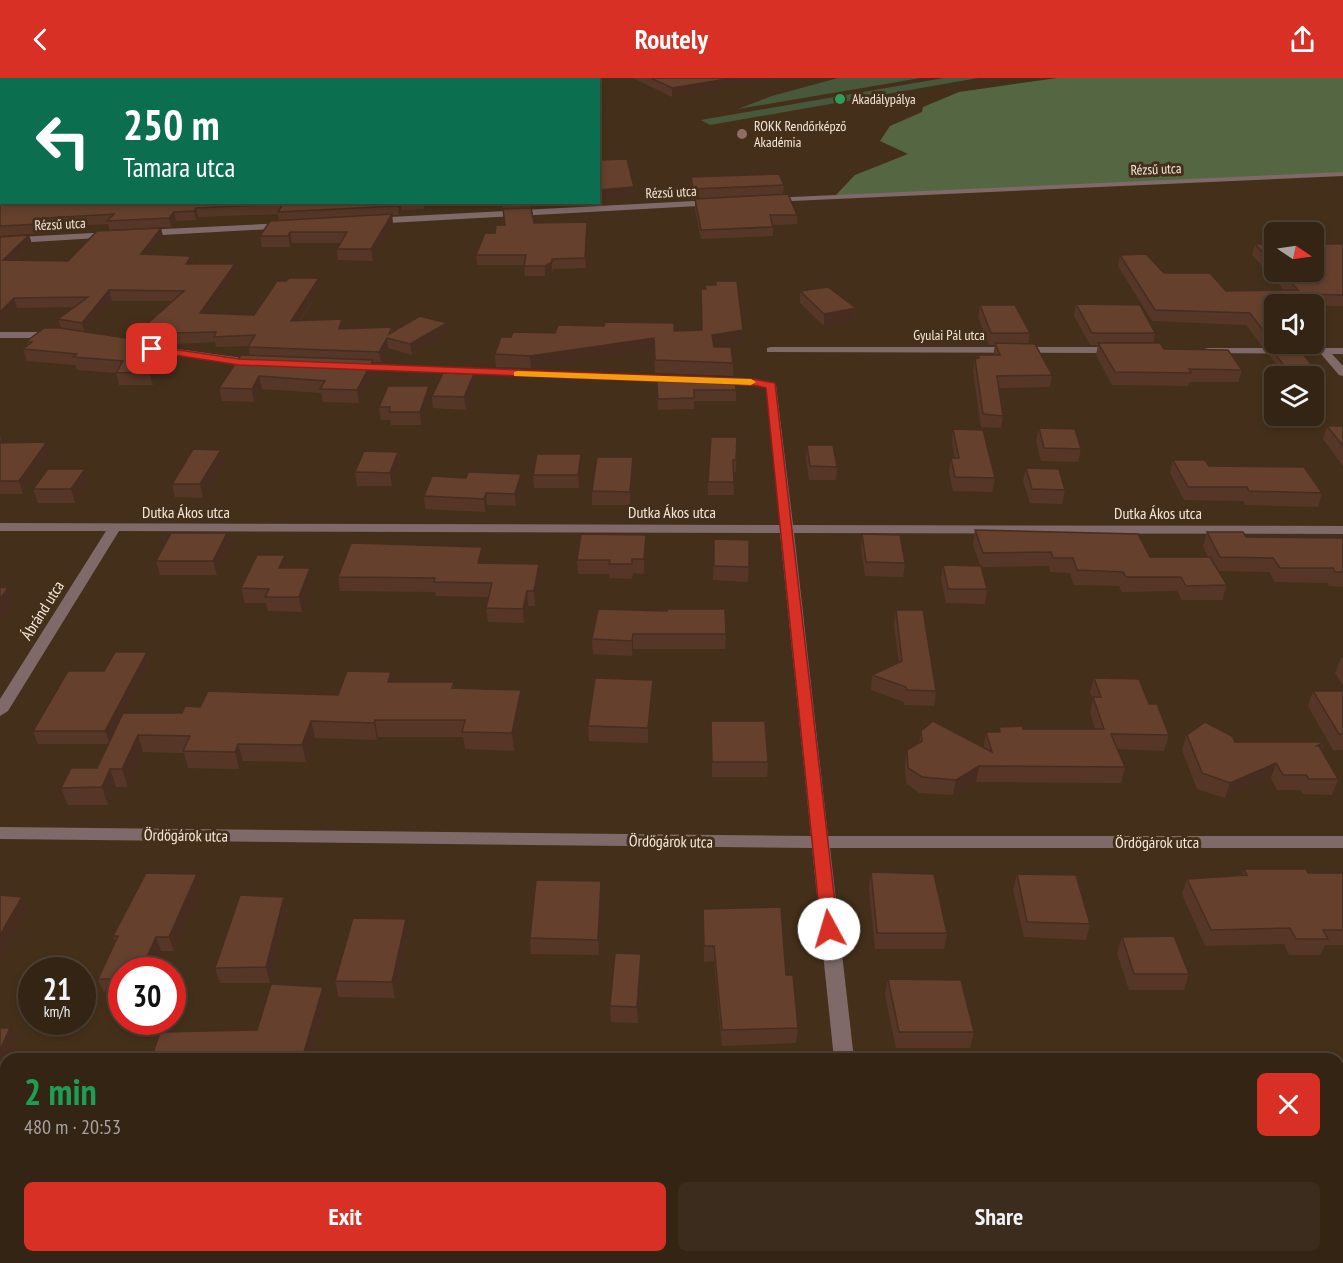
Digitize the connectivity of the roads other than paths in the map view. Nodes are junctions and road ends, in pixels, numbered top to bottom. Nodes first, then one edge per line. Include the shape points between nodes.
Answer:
1 (1343, 174) edge
2 (764, 201) edge
3 (717, 203) edge
4 (553, 207) edge
5 (472, 209) dead end
6 (482, 215) junction
7 (361, 221) edge
8 (294, 225) edge
9 (129, 234) edge
10 (118, 235) edge
11 (0, 241) edge
12 (0, 335) edge
13 (64, 335) edge
14 (134, 346) edge
15 (771, 350) dead end
16 (1124, 350) edge
17 (1195, 351) edge
18 (1264, 351) edge
19 (1324, 351) joint
20 (1343, 351) edge
21 (273, 363) edge
22 (342, 366) edge
23 (1343, 373) edge
24 (693, 380) edge
25 (705, 380) edge
26 (0, 527) edge
27 (114, 528) junction
28 (785, 529) junction
29 (1343, 530) edge
30 (0, 711) edge
31 (0, 834) edge
32 (820, 842) junction
33 (1343, 842) edge
34 (843, 1053) edge

1 - 2 street, Rézsű utca
3 - 4 street, Rézsű utca
4 - 6 street, Rézsű utca
5 - 6 street
6 - 7 street, Rézsű utca
8 - 9 street
10 - 11 street, Rézsű utca
12 - 13 street
14 - 21 street via 239,362
15 - 16 street, Gyulai Pál utca
17 - 18 street
19 - 20 street
19 - 23 street
22 - 24 street
25 - 28 street via 771,386
26 - 27 street, Dutka Ákos utca
27 - 28 street, Dutka Ákos utca
27 - 30 street, Ábránd utca
28 - 29 street, Dutka Ákos utca
28 - 32 street
31 - 32 street, Ördögárok utca
32 - 33 street, Ördögárok utca
32 - 34 street

